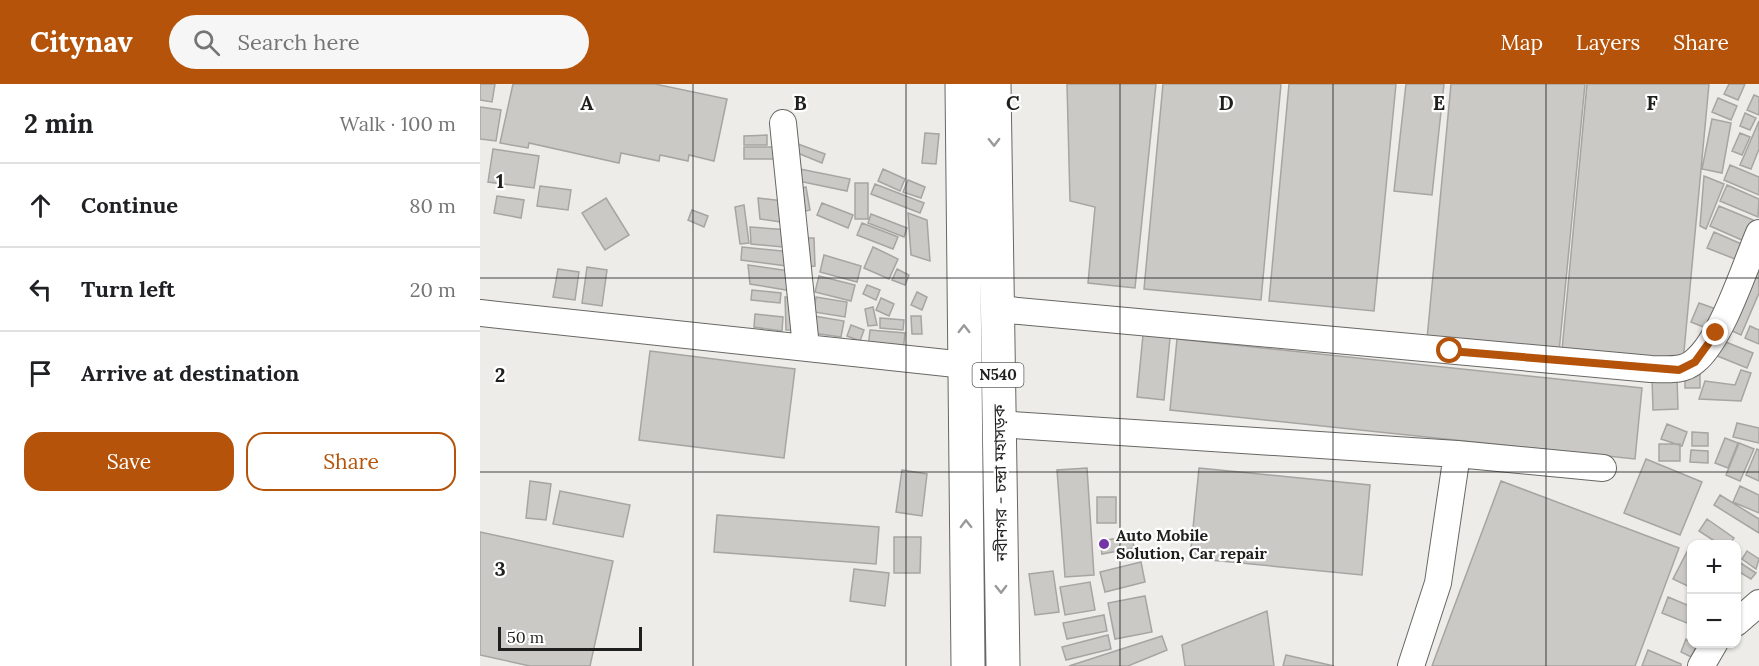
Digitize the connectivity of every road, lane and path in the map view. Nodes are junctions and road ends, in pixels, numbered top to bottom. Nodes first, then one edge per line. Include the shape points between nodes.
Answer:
1 (962, 84) edge
2 (994, 84) edge
3 (783, 123) dead end
4 (1759, 233) edge
5 (997, 309) junction
6 (480, 313) edge
7 (806, 347) junction
8 (965, 365) junction
9 (998, 424) junction
10 (1457, 454) junction
11 (1603, 468) dead end
12 (1759, 603) edge
13 (1741, 619) edge
14 (1712, 648) edge
15 (968, 666) edge
16 (1003, 666) edge
17 (1411, 666) edge
18 (1701, 666) edge

8 -> 1 highway, নবীনগর - চন্দ্রা মহাসড়ক / N540
2 -> 5 highway, নবীনগর - চন্দ্রা মহাসড়ক / N540
3 - 7 street
4 - 5 street via 1716,333 1695,362 1679,370
5 - 9 highway, নবীনগর - চন্দ্রা মহাসড়ক / N540
6 - 7 street
7 - 8 street
15 -> 8 highway, নবীনগর - চন্দ্রা মহাসড়ক / N540
9 - 10 street
9 -> 16 highway, নবীনগর - চন্দ্রা মহাসড়ক / N540
10 - 11 street
10 - 17 street via 1438,583
12 - 13 street
14 - 18 street

